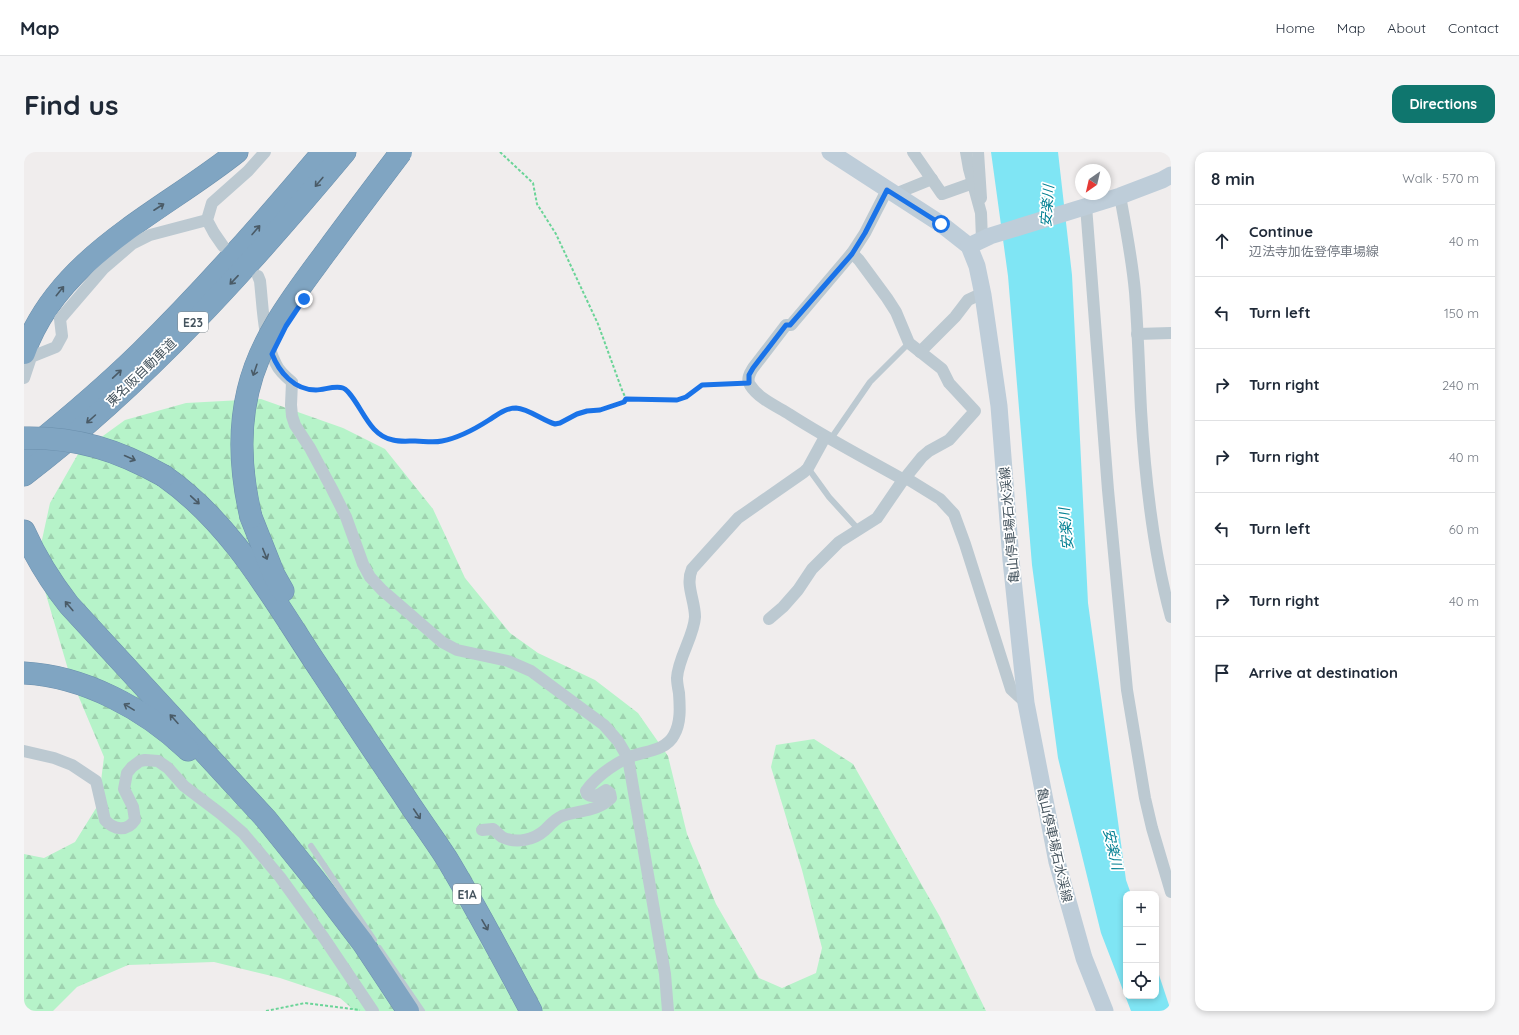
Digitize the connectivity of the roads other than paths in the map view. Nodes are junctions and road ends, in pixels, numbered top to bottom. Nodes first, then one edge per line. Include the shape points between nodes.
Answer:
1 (237, 152) edge
2 (265, 152) edge
3 (323, 152) edge
4 (345, 152) edge
5 (401, 152) edge
6 (413, 152) edge
7 (830, 152) edge
8 (913, 152) edge
9 (966, 152) edge
10 (978, 152) edge
11 (1171, 175) edge
12 (932, 179) junction
13 (973, 183) junction
14 (891, 192) junction
15 (1120, 196) junction
16 (1082, 207) junction
17 (981, 213) junction
18 (208, 220) junction
19 (980, 241) junction
20 (223, 246) dead end
21 (852, 254) junction
22 (258, 276) dead end
23 (983, 293) junction
24 (1171, 333) edge
25 (1137, 334) junction
26 (909, 343) junction
27 (920, 352) junction
28 (24, 354) edge
29 (272, 354) junction
30 (24, 378) edge
31 (24, 438) edge
32 (827, 438) junction
33 (24, 454) edge
34 (808, 468) junction
35 (24, 475) edge
36 (905, 479) junction
37 (859, 530) junction
38 (24, 531) edge
39 (1171, 616) edge
40 (769, 619) dead end
41 (24, 673) edge
42 (1026, 703) junction
43 (24, 750) edge
44 (628, 758) junction
45 (395, 782) junction
46 (482, 830) dead end
47 (311, 846) dead end
48 (1171, 892) edge
49 (372, 1010) edge
50 (394, 1011) edge
51 (408, 1011) edge
52 (422, 1011) edge
53 (531, 1011) edge
54 (668, 1011) edge
55 (1105, 1011) edge

28 -> 1 highway via 28,342 51,303 91,259 142,218
2 - 18 street via 212,204
33 -> 3 highway, 東名阪自動車道 / E23 via 83,405 139,353 228,262
4 -> 35 highway, 東名阪自動車道 / E23 via 199,317 112,401
5 -> 45 highway, bridge via 294,296 266,342 248,390 241,439 243,476 251,517 274,575
6 - 29 street via 304,299
7 - 14 main road
8 - 12 street
9 - 13 street
10 - 17 street
11 - 15 main road
12 - 13 street via 942,194
12 - 14 street
13 - 17 street
14 - 19 main road via 941,224
14 - 21 street
15 - 16 main road
15 - 25 street via 1131,257
16 - 19 main road
16 - 48 street via 1127,690 1145,798
17 - 19 street
18 - 20 street
18 - 30 street via 150,235 121,253 60,319 62,336 56,348 31,358
19 - 23 main road, 亀山停車場石水渓線 via 977,266
21 - 26 street via 896,312
21 - 32 street via 790,325 786,325 749,375 749,383 765,400
22 - 29 street via 266,332
23 - 27 street via 968,300
23 - 42 main road, 亀山停車場石水渓線 via 999,406
24 - 25 street
25 - 39 street via 1143,442 1153,532
26 - 27 street
26 - 32 lane via 870,382
27 - 36 street via 942,369 949,383 974,411 949,440 922,457
29 - 44 street via 283,374 292,382 291,406 295,425 332,489 346,517 363,564 374,581 442,642 457,650 508,661 531,671 604,725
31 -> 45 highway, bridge via 55,439 110,450 164,476 199,503 239,549 268,590
32 - 34 street
32 - 36 street
34 - 37 lane via 829,497
34 - 44 street via 738,518 692,569 689,588 695,618 677,678 680,710 676,730 669,744
36 - 37 street via 877,518
36 - 42 street via 940,499 954,514 966,544 1011,689
37 - 40 street via 839,542 820,560 798,590
51 -> 38 highway via 363,943 266,819 95,635 54,586 39,563
50 -> 41 highway via 308,888 214,775 181,744 140,714 97,689 60,678
42 - 55 main road, 亀山停車場石水渓線 via 1057,862 1084,958
43 - 49 street via 72,765 96,781 105,820 118,828 128,827 135,820 133,807 124,789 127,773 145,760 164,764 184,786 243,833 280,877
44 - 46 street via 616,764 586,791 590,796 606,790 610,793 611,798 600,806 556,819 541,833 522,841 502,836 493,829
44 - 54 street via 665,974
45 -> 53 highway, E1A via 446,858
47 - 52 lane

